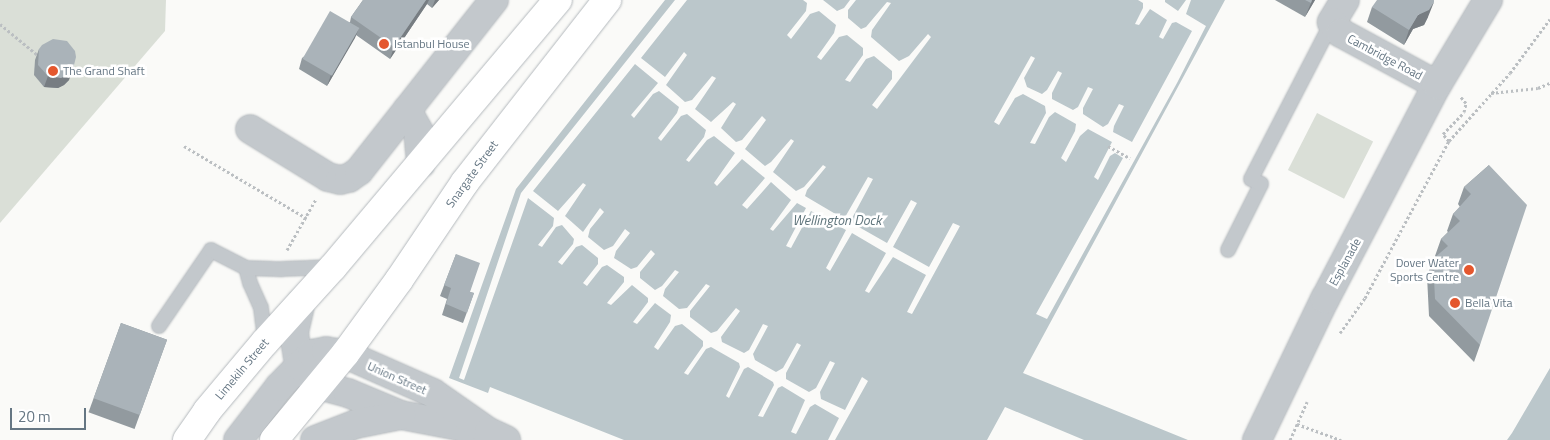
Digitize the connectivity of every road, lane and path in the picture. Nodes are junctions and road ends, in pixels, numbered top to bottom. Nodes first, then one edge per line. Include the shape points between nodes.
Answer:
1 (494, 0) edge
2 (558, 0) edge
3 (607, 0) edge
4 (1488, 0) edge
5 (1338, 11) edge
6 (1550, 19) edge
7 (0, 24) edge
8 (46, 61) edge
9 (1550, 83) edge
10 (1437, 85) junction
11 (1490, 93) junction
12 (407, 110) junction
13 (250, 129) dead end
14 (184, 146) dead end
15 (1108, 146) dead end
16 (1130, 158) dead end
17 (421, 164) junction
18 (328, 177) junction
19 (306, 218) junction
20 (1228, 250) dead end
21 (333, 267) junction
22 (246, 268) junction
23 (271, 268) junction
24 (301, 302) junction
25 (159, 326) dead end
26 (1336, 339) dead end
27 (265, 342) junction
28 (345, 354) junction
29 (299, 366) junction
30 (318, 384) junction
31 (401, 415) junction
32 (1298, 424) dead end
33 (497, 436) edge
34 (187, 440) edge
35 (238, 440) edge
36 (274, 440) edge
37 (315, 440) edge
38 (1257, 440) edge
39 (1341, 440) edge

1 - 12 street
2 - 17 highway
3 - 28 highway, Snargate Street via 465,182
4 - 10 street, Esplanade
5 - 10 street, Cambridge Road via 1341,33
5 - 20 lane via 1251,179 1261,184
6 - 11 path via 1510,73
7 - 8 path
9 - 11 path via 1538,88
10 - 38 street, Esplanade via 1325,299
11 - 26 path via 1449,141 1365,298
12 - 17 street via 418,130
12 - 18 street via 359,171 340,180
13 - 18 street
14 - 19 path
15 - 16 path
17 - 21 highway
18 - 19 path
19 - 23 path via 286,253
21 - 23 lane
21 - 24 highway
22 - 23 lane
22 - 25 lane via 211,250
22 - 27 lane via 261,308
24 - 27 highway, Limekiln Street
24 - 29 street via 294,333
27 - 34 highway, Limekiln Street
28 - 29 street, Union Street via 326,351 312,354
28 - 30 highway, Snargate Street
28 - 33 street, Union Street via 432,393
29 - 30 street, Union Street
29 - 35 street, Union Street
30 - 31 street, Union Street via 348,392
30 - 36 highway
31 - 33 street, Union Street
31 - 37 street, Union Street via 356,424
32 - 39 path

